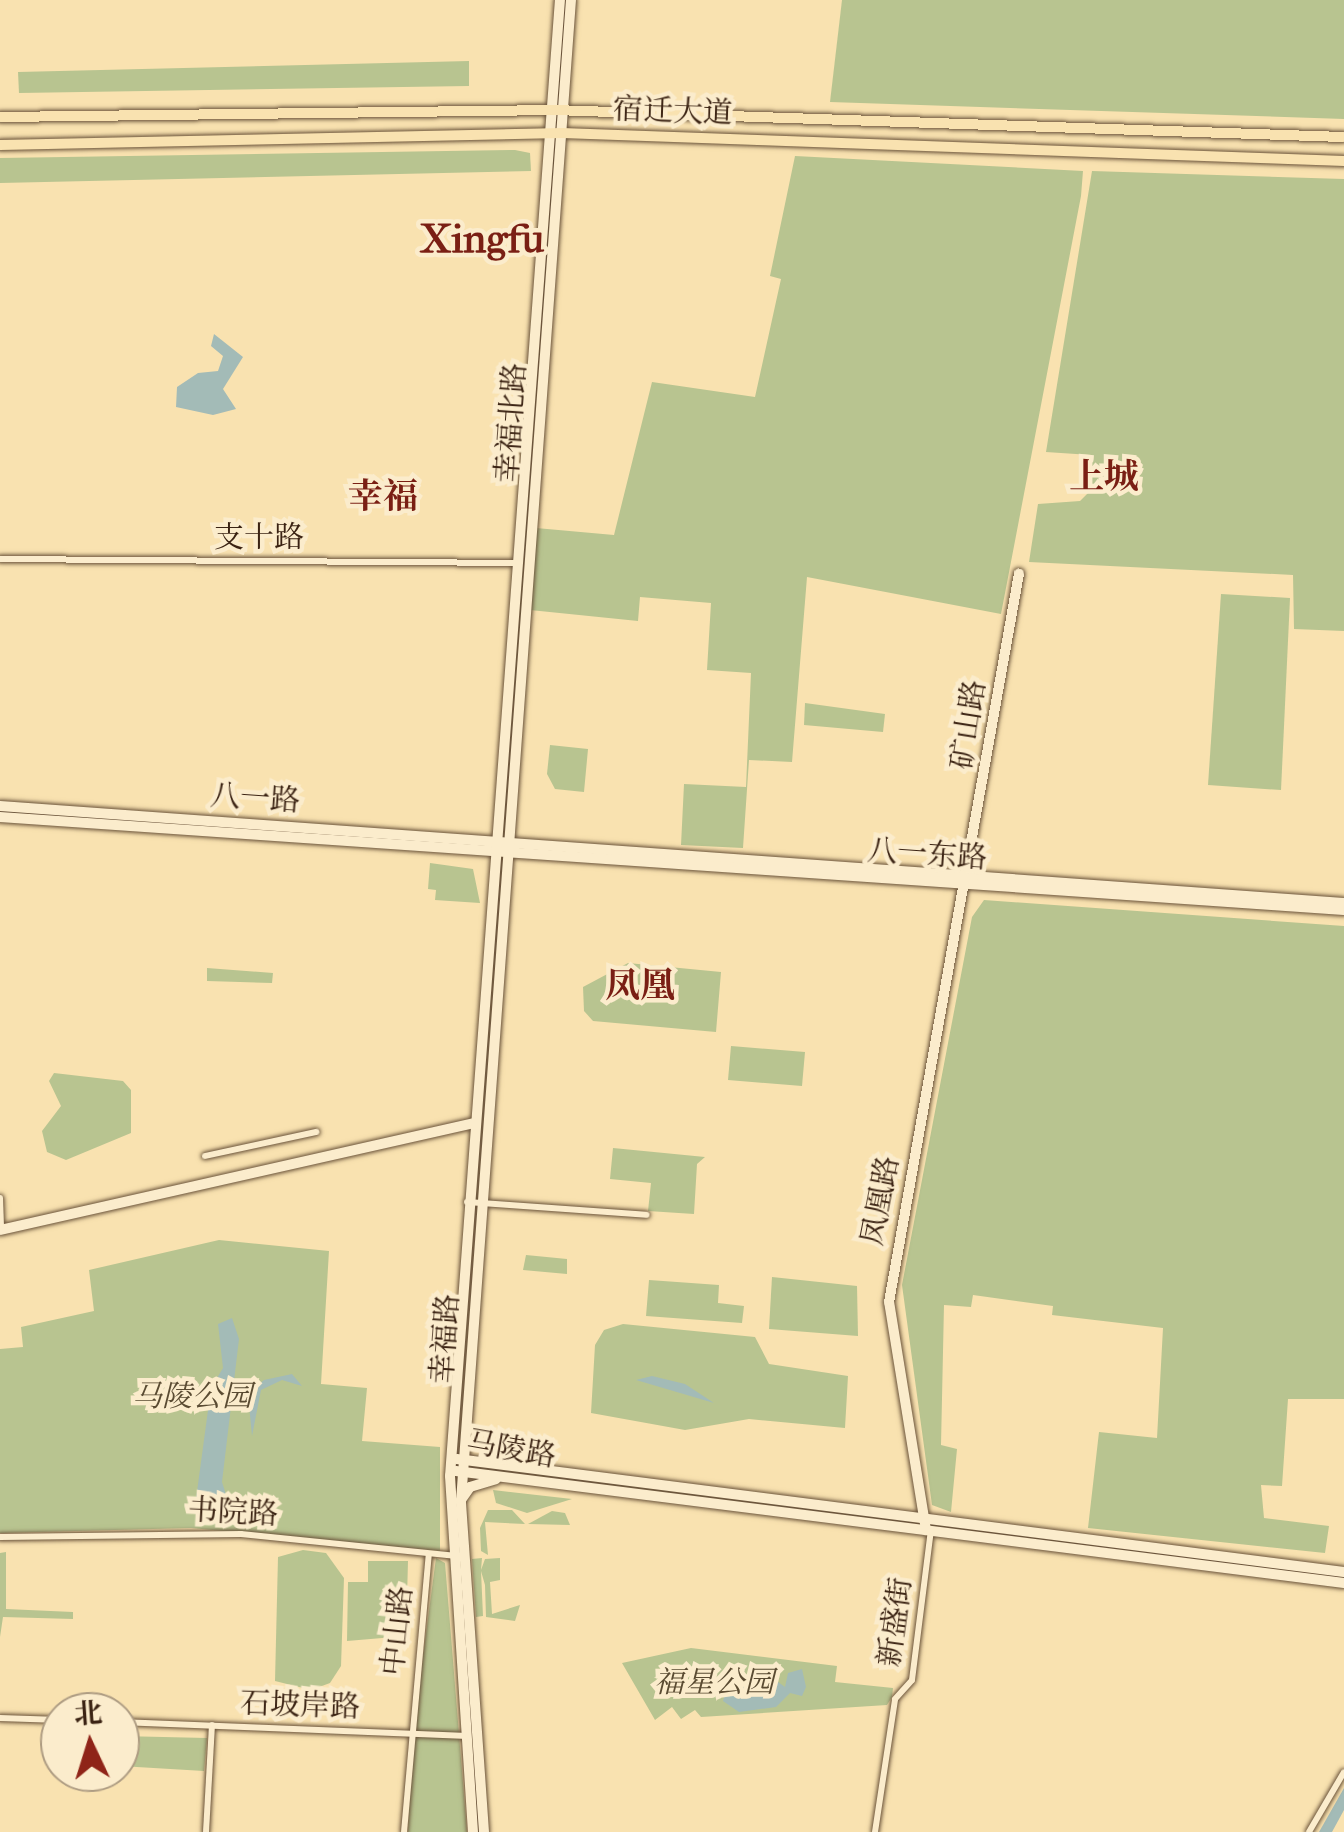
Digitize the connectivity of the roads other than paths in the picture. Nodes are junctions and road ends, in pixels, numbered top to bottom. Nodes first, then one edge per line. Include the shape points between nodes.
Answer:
1 (560, 0) edge
2 (571, 0) edge
3 (558, 110) junction
4 (0, 117) edge
5 (557, 134) junction
6 (1344, 137) edge
7 (0, 144) edge
8 (1344, 160) edge
9 (0, 560) edge
10 (518, 562) junction
11 (1019, 574) dead end
12 (0, 806) edge
13 (0, 817) edge
14 (501, 846) junction
15 (969, 879) junction
16 (1344, 907) edge
17 (472, 1124) junction
18 (316, 1132) dead end
19 (205, 1156) dead end
20 (0, 1198) edge
21 (472, 1203) junction
22 (647, 1215) dead end
23 (0, 1230) edge
24 (466, 1423) junction
25 (451, 1458) joint
26 (510, 1464) junction
27 (459, 1468) junction
28 (510, 1478) junction
29 (461, 1501) junction
30 (925, 1516) junction
31 (928, 1530) junction
32 (0, 1537) edge
33 (429, 1554) junction
34 (458, 1556) junction
35 (1344, 1572) edge
36 (1344, 1582) edge
37 (0, 1718) edge
38 (40, 1719) edge
39 (140, 1723) edge
40 (212, 1725) junction
41 (408, 1733) junction
42 (472, 1737) junction
43 (1344, 1772) edge
44 (206, 1832) edge
45 (404, 1832) edge
46 (474, 1832) edge
47 (484, 1832) edge
48 (876, 1832) edge
49 (1308, 1832) edge

1 - 3 main road, 幸福北路
2 - 3 main road, 幸福北路
3 - 4 main road, 宿迁大道
3 - 5 main road, 幸福北路
3 - 6 main road, 宿迁大道
5 - 7 main road, 宿迁大道
5 - 8 main road, 宿迁大道
5 - 10 main road, 幸福北路
5 - 14 main road, 幸福北路
9 - 10 street, 支十路
10 - 14 main road, 幸福北路
11 - 15 main road, 矿山路
12 - 14 main road, 八一路
13 - 14 main road, 八一路
14 - 15 main road, 八一东路
14 - 17 main road, 幸福路
14 - 21 main road, 幸福路
15 - 16 main road, 八一东路
15 - 30 main road, 凤凰路 via 889,1302
17 - 21 main road, 幸福路
17 - 23 main road
18 - 19 street
20 - 23 street
21 - 22 street
21 - 24 main road, 幸福路
21 - 25 main road, 幸福路
24 - 26 main road via 470,1447
24 - 27 main road, 幸福路
25 - 27 main road, 马陵路
26 - 27 main road, 马陵路
26 - 30 main road, 马陵路
27 - 28 main road, 马陵路
27 - 29 main road, 幸福路
27 - 34 main road, 幸福路
28 - 29 main road via 480,1482
28 - 31 main road, 马陵路
29 - 34 main road, 幸福路
30 - 31 main road, 凤凰路
30 - 35 main road, 马陵路
31 - 36 main road, 马陵路
31 - 48 street, 新盛街 via 912,1680 895,1699
32 - 33 street, 书院路 via 241,1534
33 - 34 street, 书院路
33 - 41 street, 中山路
34 - 42 main road, 幸福路
37 - 38 street
39 - 40 street, 石坡岸路
40 - 41 street, 石坡岸路
40 - 44 street
41 - 42 street, 石坡岸路
41 - 45 street, 中山路
42 - 46 main road, 幸福路
42 - 47 main road, 幸福路
43 - 49 street

